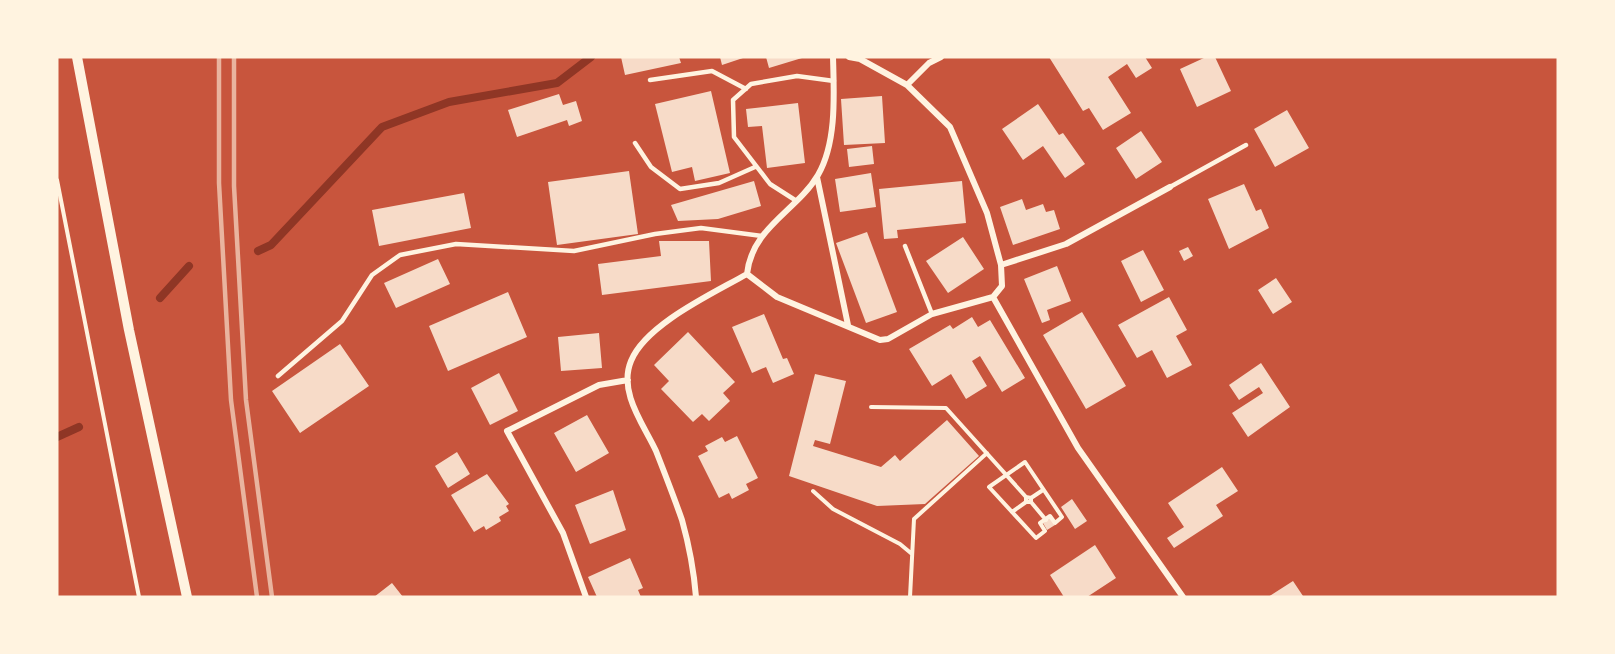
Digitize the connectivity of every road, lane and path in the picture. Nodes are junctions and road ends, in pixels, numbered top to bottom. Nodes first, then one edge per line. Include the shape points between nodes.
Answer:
1 (77, 57) edge
2 (833, 57) edge
3 (849, 57) edge
4 (941, 57) edge
5 (651, 80) dead end
6 (834, 81) junction
7 (907, 85) junction
8 (746, 89) junction
9 (635, 143) dead end
10 (1246, 144) dead end
11 (755, 166) junction
12 (817, 177) junction
13 (57, 180) edge
14 (1170, 187) joint
15 (795, 200) junction
16 (762, 236) junction
17 (905, 246) dead end
18 (1001, 265) junction
19 (747, 274) junction
20 (993, 297) junction
21 (932, 314) junction
22 (848, 325) junction
23 (279, 376) dead end
24 (628, 380) junction
25 (872, 407) dead end
26 (987, 453) junction
27 (1007, 474) junction
28 (1043, 490) junction
29 (813, 491) dead end
30 (1029, 500) junction
31 (1012, 512) junction
32 (1046, 520) junction
33 (913, 555) junction
34 (139, 597) edge
35 (188, 597) edge
36 (586, 597) edge
37 (696, 597) edge
38 (910, 597) edge
39 (1183, 597) edge

1 - 35 street via 129,330
2 - 6 street
3 - 7 street
4 - 7 street
5 - 8 lane via 712,71
6 - 8 lane via 797,76 751,84
6 - 12 street via 831,134
7 - 18 street via 950,127 987,213
8 - 11 lane via 733,100 734,137
9 - 11 lane via 651,167 680,189 719,183
10 - 14 lane
11 - 15 lane via 770,184
12 - 15 street
12 - 22 street
13 - 34 path
14 - 18 street via 1066,244
15 - 16 street
16 - 19 street via 749,256
16 - 23 lane via 700,228 574,251 456,244 400,255 372,275 342,321
17 - 21 lane
18 - 20 street via 1002,286
19 - 22 street via 777,297
19 - 24 street via 672,316 642,345 631,361
20 - 21 street
20 - 39 street via 1078,448
21 - 22 street via 888,339 880,340
24 - 36 street via 599,385 507,431 563,533
24 - 37 street via 631,400 656,451 682,521
25 - 26 path via 946,408
26 - 27 path
26 - 33 path via 914,519
27 - 28 path via 1025,462
27 - 30 path
27 - 31 path via 988,487
28 - 30 path
28 - 32 path via 1062,518 1055,523 1050,516
29 - 33 path via 833,509 900,544
30 - 31 path
30 - 32 path
31 - 32 path via 1036,538 1045,531 1040,523
33 - 38 path

